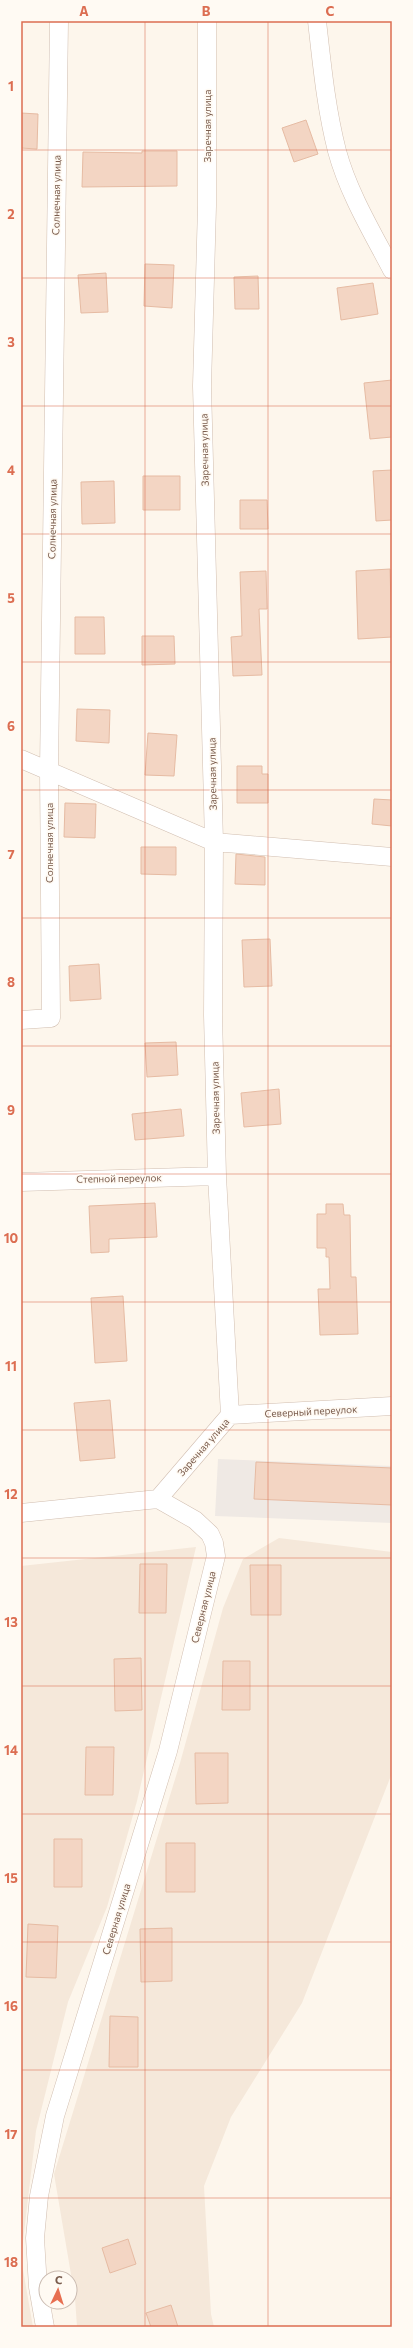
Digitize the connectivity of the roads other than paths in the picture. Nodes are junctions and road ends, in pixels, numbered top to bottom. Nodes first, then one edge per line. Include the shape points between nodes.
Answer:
1 (59, 21) edge
2 (207, 21) edge
3 (317, 21) edge
4 (392, 270) edge
5 (21, 759) edge
6 (49, 770) junction
7 (214, 842) junction
8 (392, 857) edge
9 (21, 1020) edge
10 (217, 1176) junction
11 (21, 1182) edge
12 (392, 1406) edge
13 (230, 1415) junction
14 (158, 1499) junction
15 (21, 1513) edge
16 (45, 2327) edge

1 - 6 street, Солнечная улица
2 - 7 street, Заречная улица via 207,206 202,386
3 - 4 street via 326,104 338,152 362,213
5 - 6 street
6 - 7 street
6 - 9 street, Солнечная улица via 51,1018
7 - 8 street
7 - 10 street, Заречная улица via 213,1015
10 - 11 street, Степной переулок
10 - 13 street, Заречная улица
12 - 13 street, Северный переулок
13 - 14 street, Заречная улица
14 - 15 street
14 - 16 street, Северная улица via 195,1520 210,1534 216,1556 168,1751 55,2116 39,2196 36,2245 38,2287

